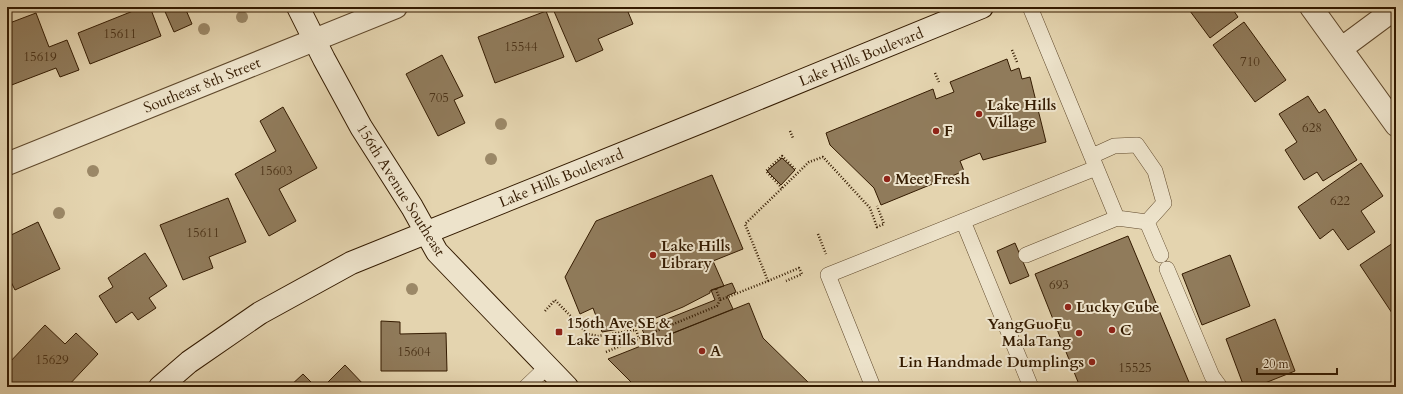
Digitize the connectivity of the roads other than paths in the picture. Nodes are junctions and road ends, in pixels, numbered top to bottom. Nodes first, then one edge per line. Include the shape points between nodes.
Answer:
1 (298, 7) edge
2 (396, 7) edge
3 (982, 7) edge
4 (1030, 7) edge
5 (1311, 7) edge
6 (1396, 8) edge
7 (314, 41) junction
8 (1342, 48) junction
9 (1396, 125) edge
10 (1094, 162) junction
11 (7, 164) edge
12 (1117, 218) junction
13 (963, 221) junction
14 (1148, 222) junction
15 (426, 233) junction
16 (1026, 255) dead end
17 (1161, 255) dead end
18 (1167, 269) dead end
19 (547, 367) junction
20 (160, 387) edge
21 (526, 387) edge
22 (567, 387) edge
23 (873, 387) edge
24 (1031, 387) edge
25 (1220, 387) edge

1 - 7 street, 156th Avenue Southeast
2 - 7 street, Southeast 8th Street
3 - 15 street, Lake Hills Boulevard
4 - 10 lane
5 - 8 street
6 - 8 street
7 - 11 street, Southeast 8th Street
7 - 15 street, 156th Avenue Southeast via 361,127
8 - 9 street
10 - 12 lane
10 - 13 lane
10 - 14 lane via 1114,146 1137,145 1155,171 1164,203
12 - 14 lane
12 - 16 lane
13 - 23 lane via 828,275
13 - 24 lane
14 - 17 lane
15 - 19 street, 156th Avenue Southeast via 436,252
15 - 20 street, Lake Hills Boulevard via 351,263 260,313 189,362
18 - 25 lane via 1212,376
19 - 21 lane
19 - 22 street, 156th Avenue Southeast

